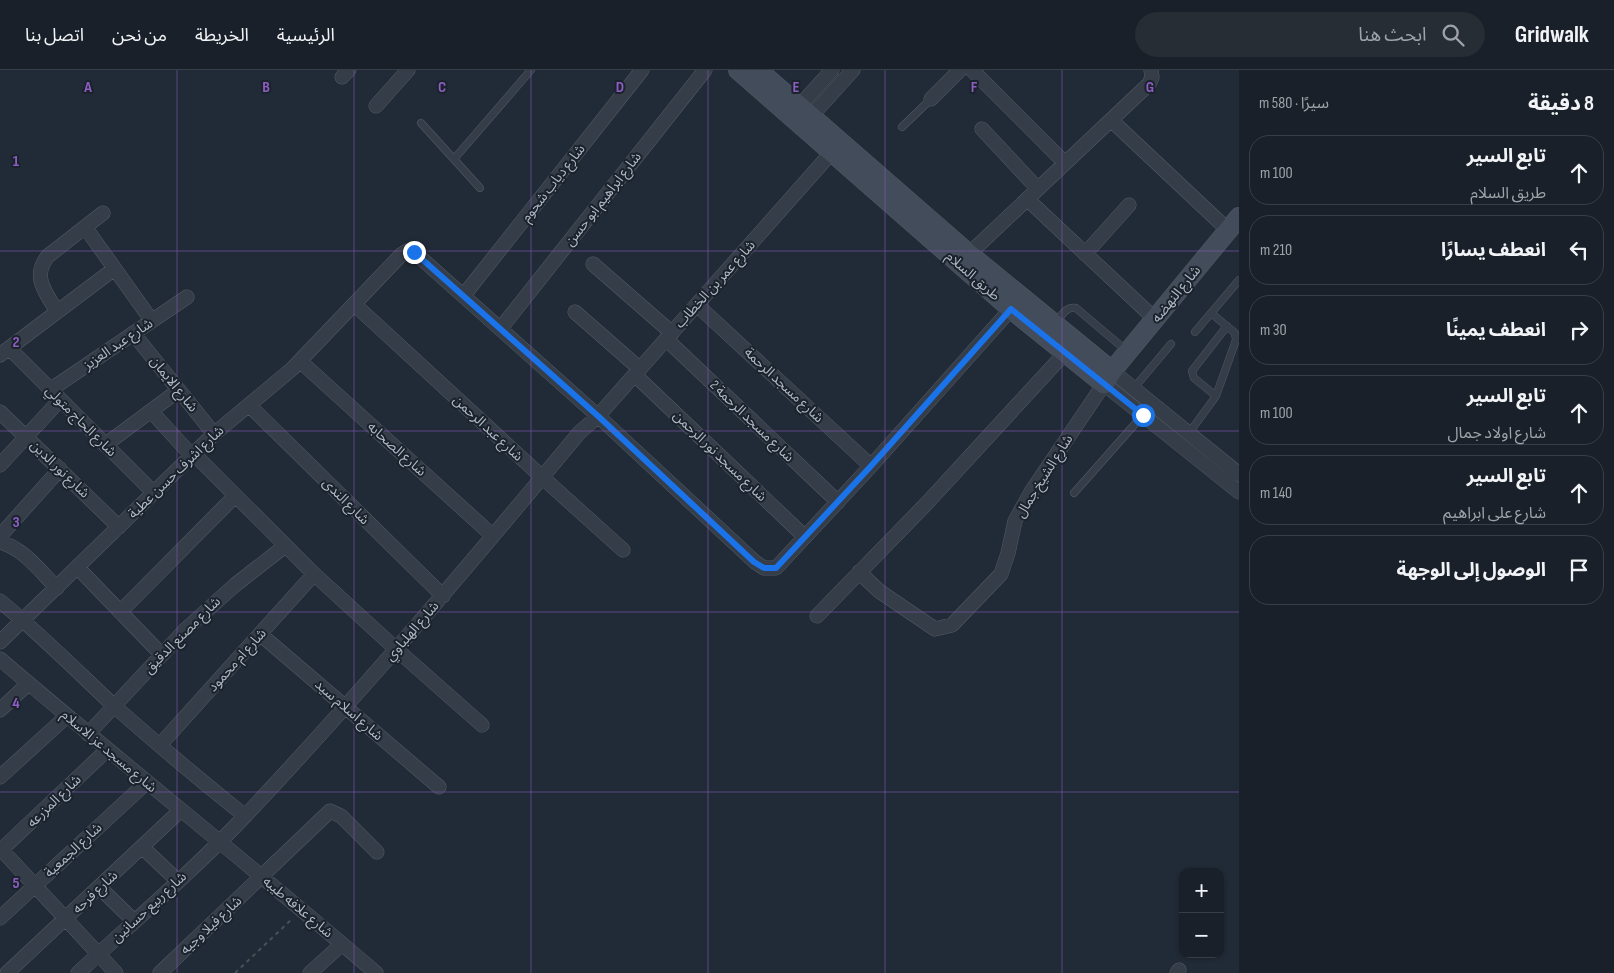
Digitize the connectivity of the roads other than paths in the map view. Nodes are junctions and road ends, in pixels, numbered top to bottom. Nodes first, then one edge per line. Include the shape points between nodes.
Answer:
1 (408, 70) edge
2 (531, 70) edge
3 (642, 70) edge
4 (705, 70) edge
5 (738, 70) edge
6 (758, 70) edge
7 (832, 70) edge
8 (853, 70) edge
9 (972, 70) edge
10 (1151, 70) edge
11 (957, 71) edge
12 (931, 99) joint
13 (376, 106) dead end
14 (801, 116) junction
15 (1111, 120) junction
16 (422, 123) dead end
17 (902, 127) dead end
18 (982, 129) dead end
19 (832, 152) junction
20 (454, 159) junction
21 (1065, 163) junction
22 (480, 188) dead end
23 (1038, 189) junction
24 (1026, 199) junction
25 (1128, 205) dead end
26 (103, 213) dead end
27 (1234, 223) edge
28 (85, 227) junction
29 (969, 254) junction
30 (1085, 254) junction
31 (593, 264) dead end
32 (114, 269) junction
33 (1239, 280) edge
34 (464, 295) junction
35 (187, 297) dead end
36 (354, 304) junction
37 (697, 305) junction
38 (1011, 309) junction
39 (58, 312) junction
40 (575, 312) dead end
41 (1211, 313) junction
42 (1155, 319) junction
43 (152, 321) junction
44 (1055, 324) junction
45 (1227, 326) junction
46 (501, 328) junction
47 (1195, 332) dead end
48 (133, 334) junction
49 (669, 336) junction
50 (1170, 344) dead end
51 (5, 352) edge
52 (1128, 352) junction
53 (1065, 353) junction
54 (300, 361) junction
55 (637, 372) junction
56 (1108, 377) junction
57 (1134, 388) junction
58 (179, 390) junction
59 (55, 395) junction
60 (1216, 396) junction
61 (249, 405) junction
62 (151, 411) junction
63 (0, 412) edge
64 (1143, 415) junction
65 (598, 416) junction
66 (214, 434) junction
67 (1189, 434) junction
68 (26, 436) junction
69 (105, 445) junction
70 (193, 455) junction
71 (0, 466) edge
72 (871, 466) junction
73 (60, 469) junction
74 (1239, 474) edge
75 (542, 477) junction
76 (1239, 492) edge
77 (154, 493) junction
78 (1074, 493) dead end
79 (235, 496) junction
80 (838, 502) junction
81 (119, 527) junction
82 (0, 536) edge
83 (493, 536) junction
84 (805, 537) junction
85 (0, 542) edge
86 (284, 546) junction
87 (623, 550) dead end
88 (78, 568) junction
89 (859, 572) junction
90 (314, 574) junction
91 (57, 588) junction
92 (443, 596) junction
93 (0, 601) edge
94 (120, 612) junction
95 (818, 616) dead end
96 (23, 620) junction
97 (260, 634) junction
98 (0, 642) edge
99 (396, 649) junction
100 (161, 654) junction
101 (0, 659) edge
102 (29, 683) junction
103 (114, 705) junction
104 (344, 706) junction
105 (0, 710) edge
106 (67, 716) junction
107 (482, 725) dead end
108 (88, 734) junction
109 (160, 745) junction
110 (107, 750) junction
111 (0, 777) edge
112 (147, 782) junction
113 (439, 787) dead end
114 (181, 810) junction
115 (245, 816) junction
116 (220, 841) junction
117 (142, 847) junction
118 (1, 850) edge
119 (377, 852) dead end
120 (262, 876) junction
121 (178, 881) junction
122 (35, 886) junction
123 (99, 887) junction
124 (0, 918) edge
125 (66, 919) junction
126 (134, 921) junction
127 (342, 944) junction
128 (98, 954) junction
129 (8, 973) edge
130 (78, 973) edge
131 (116, 973) edge
132 (160, 973) edge
133 (310, 973) edge
134 (376, 973) edge

1 - 13 street
2 - 20 lane
3 - 34 street, شارع دياب شحوم
4 - 46 street, شارع ابراهيم ابو حسن
5 - 14 main road, طريق السلام
6 - 14 main road, طريق السلام
7 - 14 street
8 - 14 street
9 - 21 street
10 - 15 street via 1149,84
11 - 12 street
12 - 17 lane
14 - 19 main road, طريق السلام
14 - 29 main road, طريق السلام
15 - 21 street
15 - 27 street
16 - 20 lane
18 - 23 street
19 - 37 street, شارع عمر بن الخطاب
19 - 38 main road, طريق السلام
20 - 22 lane
21 - 23 street
23 - 24 street
24 - 29 street
24 - 30 street
25 - 30 street
26 - 28 street
27 - 42 main road, شارع النهضه
28 - 32 street
28 - 39 street via 48,256 40,269 41,285
29 - 44 main road, طريق السلام
30 - 42 street
31 - 49 street, شارع مسجد الرحمة 2
32 - 39 street
32 - 43 street
33 - 41 lane
34 - 36 street, شارع اشرف حسن عطية via 414,252 407,251
34 - 46 street
35 - 43 street, شارع عبد العزيز
36 - 54 street, شارع اشرف حسن عطية
36 - 75 street, شارع عبد الرحمن
37 - 49 street, شارع عمر بن الخطاب
37 - 72 street, شارع مسجد الرحمة
38 - 53 main road, طريق السلام
38 - 72 street
39 - 51 street
40 - 55 street, شارع مسجد نور الرحمن
41 - 45 lane
41 - 47 lane
42 - 52 main road, شارع النهضه
43 - 48 street, شارع عبد العزيز
44 - 52 lane via 1068,309 1074,307
44 - 56 main road, طريق السلام
45 - 60 lane via 1235,333 1236,340
45 - 60 lane via 1192,371 1194,378
46 - 65 street
48 - 58 street, شارع الايمان
48 - 59 street, شارع عبد العزيز
49 - 55 street, شارع عمر بن الخطاب
49 - 80 street, شارع مسجد الرحمة 2
50 - 57 lane
51 - 59 street, شارع الحاج متولي
52 - 56 main road, شارع النهضه
53 - 56 main road, طريق السلام
53 - 89 street
54 - 61 street, شارع اشرف حسن عطية
54 - 83 street, شارع الصحابه
55 - 65 street, شارع عمر بن الخطاب
55 - 84 street, شارع مسجد نور الرحمن
56 - 57 street, طريق السلام
56 - 64 street, طريق السلام
56 - 89 street, شارع الشيخ جمال via 1015,521 1001,574 952,625 936,628 879,591
57 - 67 street, طريق السلام
58 - 62 street
58 - 66 street, شارع الايمان
59 - 68 street, شارع عبد العزيز
59 - 69 street, شارع الحاج متولي
60 - 67 lane
61 - 66 street, شارع اشرف حسن عطية
61 - 92 street, شارع الندى
62 - 69 street
62 - 70 street
63 - 68 street, شارع نور الدين
64 - 76 street, طريق السلام
64 - 78 lane
65 - 75 street, شارع الهلباوي via 584,426
65 - 84 street via 724,535 764,568 776,568
66 - 70 street, شارع اشرف حسن عطية
67 - 74 street, طريق السلام
68 - 71 street, شارع عبد العزيز
68 - 73 street, شارع نور الدين
69 - 77 street, شارع الحاج متولي
70 - 77 street, شارع اشرف حسن عطية
70 - 79 street
72 - 80 street
73 - 81 street, شارع نور الدين
73 - 82 street
75 - 83 street, شارع الهلباوي
75 - 87 street, شارع عبد الرحمن
77 - 81 street, شارع اشرف حسن عطية
79 - 86 street
79 - 94 street
80 - 84 street
81 - 88 street, شارع اشرف حسن عطية
83 - 92 street, شارع الهلباوي
85 - 91 street via 22,553
86 - 90 street
86 - 100 street, شارع مصنع الدقيق via 209,607
88 - 91 street, شارع اشرف حسن عطية
88 - 94 street
89 - 95 street
90 - 97 street, شارع ام محمود
90 - 99 street
91 - 96 street, شارع اشرف حسن عطية
92 - 99 street, شارع الهلباوي
93 - 96 street
94 - 100 street
96 - 98 street, شارع اشرف حسن عطية
96 - 103 street
97 - 104 street, شارع اسلام سيد
97 - 109 street, شارع ام محمود
99 - 104 street, شارع الهلباوي
99 - 107 street
100 - 103 street, شارع مصنع الدقيق
101 - 102 street, شارع مسجد عز الاسلام
102 - 105 street
102 - 106 street, شارع مسجد عز الاسلام
103 - 108 street, شارع مصنع الدقيق
103 - 109 street
104 - 113 street, شارع اسلام سيد
104 - 115 street, شارع الهلباوي
106 - 108 street, شارع مسجد عز الاسلام
106 - 111 street
108 - 110 street, شارع مسجد عز الاسلام
109 - 115 street
110 - 112 street, شارع مسجد عز الاسلام
110 - 118 street, شارع المزرعه
112 - 114 street, شارع مسجد عز الاسلام
112 - 122 street, شارع الجمعية
114 - 116 street, شارع مسجد عز الاسلام
114 - 117 street, شارع فرحه
115 - 116 street, شارع الهلباوي
116 - 120 street, شارع علافه طيبه
116 - 121 street, شارع ربيع حسانين
117 - 121 street
117 - 123 street, شارع فرحه
118 - 122 street
119 - 120 street, شارع فيلا وجيه via 341,816 330,811
120 - 127 street, شارع علافه طيبه
120 - 132 street, شارع فيلا وجيه
121 - 126 street, شارع ربيع حسانين
122 - 124 street, شارع الجمعية
122 - 125 street
123 - 125 street, شارع فرحه
123 - 126 street
125 - 128 street
125 - 129 street, شارع فرحه
126 - 128 street, شارع ربيع حسانين
127 - 133 street
127 - 134 street, شارع علافه طيبه
128 - 130 street, شارع ربيع حسانين
128 - 131 street

